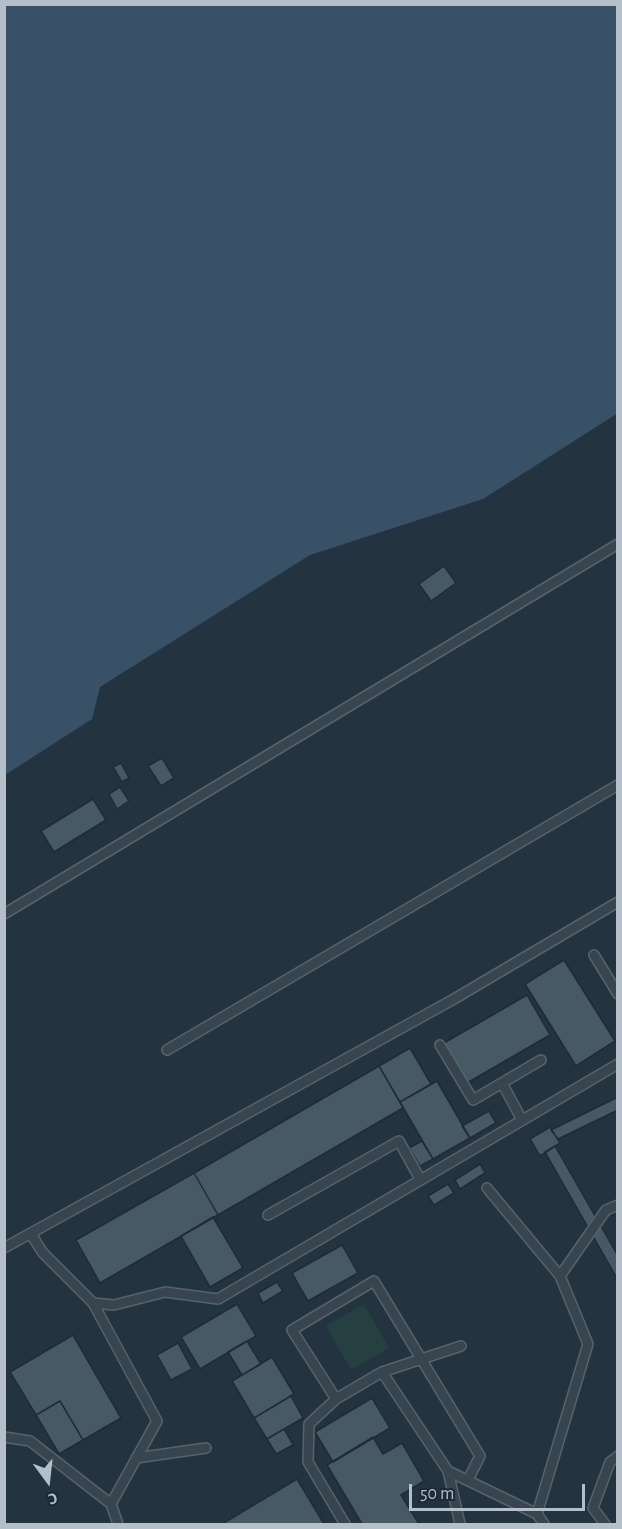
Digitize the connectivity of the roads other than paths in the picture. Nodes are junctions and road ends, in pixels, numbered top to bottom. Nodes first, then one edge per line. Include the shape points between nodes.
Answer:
1 (618, 544) edge
2 (618, 785) edge
3 (618, 902) edge
4 (4, 914) edge
5 (594, 956) dead end
6 (618, 994) edge
7 (440, 1045) dead end
8 (167, 1050) dead end
9 (542, 1060) dead end
10 (618, 1064) edge
11 (502, 1083) junction
12 (522, 1120) junction
13 (420, 1179) junction
14 (487, 1188) dead end
15 (618, 1205) edge
16 (268, 1215) dead end
17 (31, 1234) junction
18 (4, 1248) edge
19 (560, 1276) junction
20 (93, 1303) junction
21 (461, 1346) dead end
22 (420, 1360) junction
23 (382, 1372) junction
24 (336, 1399) junction
25 (4, 1437) edge
26 (207, 1448) dead end
27 (618, 1456) edge
28 (136, 1458) junction
29 (448, 1471) junction
30 (468, 1480) junction
31 (111, 1504) junction
32 (537, 1514) junction
33 (118, 1524) edge
34 (345, 1524) edge
35 (460, 1524) edge
36 (544, 1524) edge
37 (605, 1524) edge

1 - 4 lane
2 - 8 lane
3 - 17 lane via 454,999
5 - 6 lane
7 - 11 lane via 473,1100
9 - 11 lane
10 - 12 lane
11 - 12 lane
12 - 13 lane
13 - 16 lane via 399,1142
13 - 20 lane via 218,1299 165,1292 114,1305
14 - 19 lane
15 - 19 lane via 606,1210
17 - 18 lane
17 - 20 lane via 43,1253
19 - 32 lane via 588,1344
20 - 28 lane via 158,1421
21 - 22 lane
22 - 23 lane
22 - 24 lane via 374,1281 292,1330
22 - 30 lane via 480,1456
23 - 24 lane
23 - 29 lane
24 - 34 lane via 309,1424 308,1462
25 - 31 lane via 30,1441
26 - 28 lane
27 - 37 lane via 610,1462 593,1508
28 - 31 lane
29 - 30 lane
29 - 35 lane
30 - 32 lane
31 - 33 lane
32 - 36 lane

